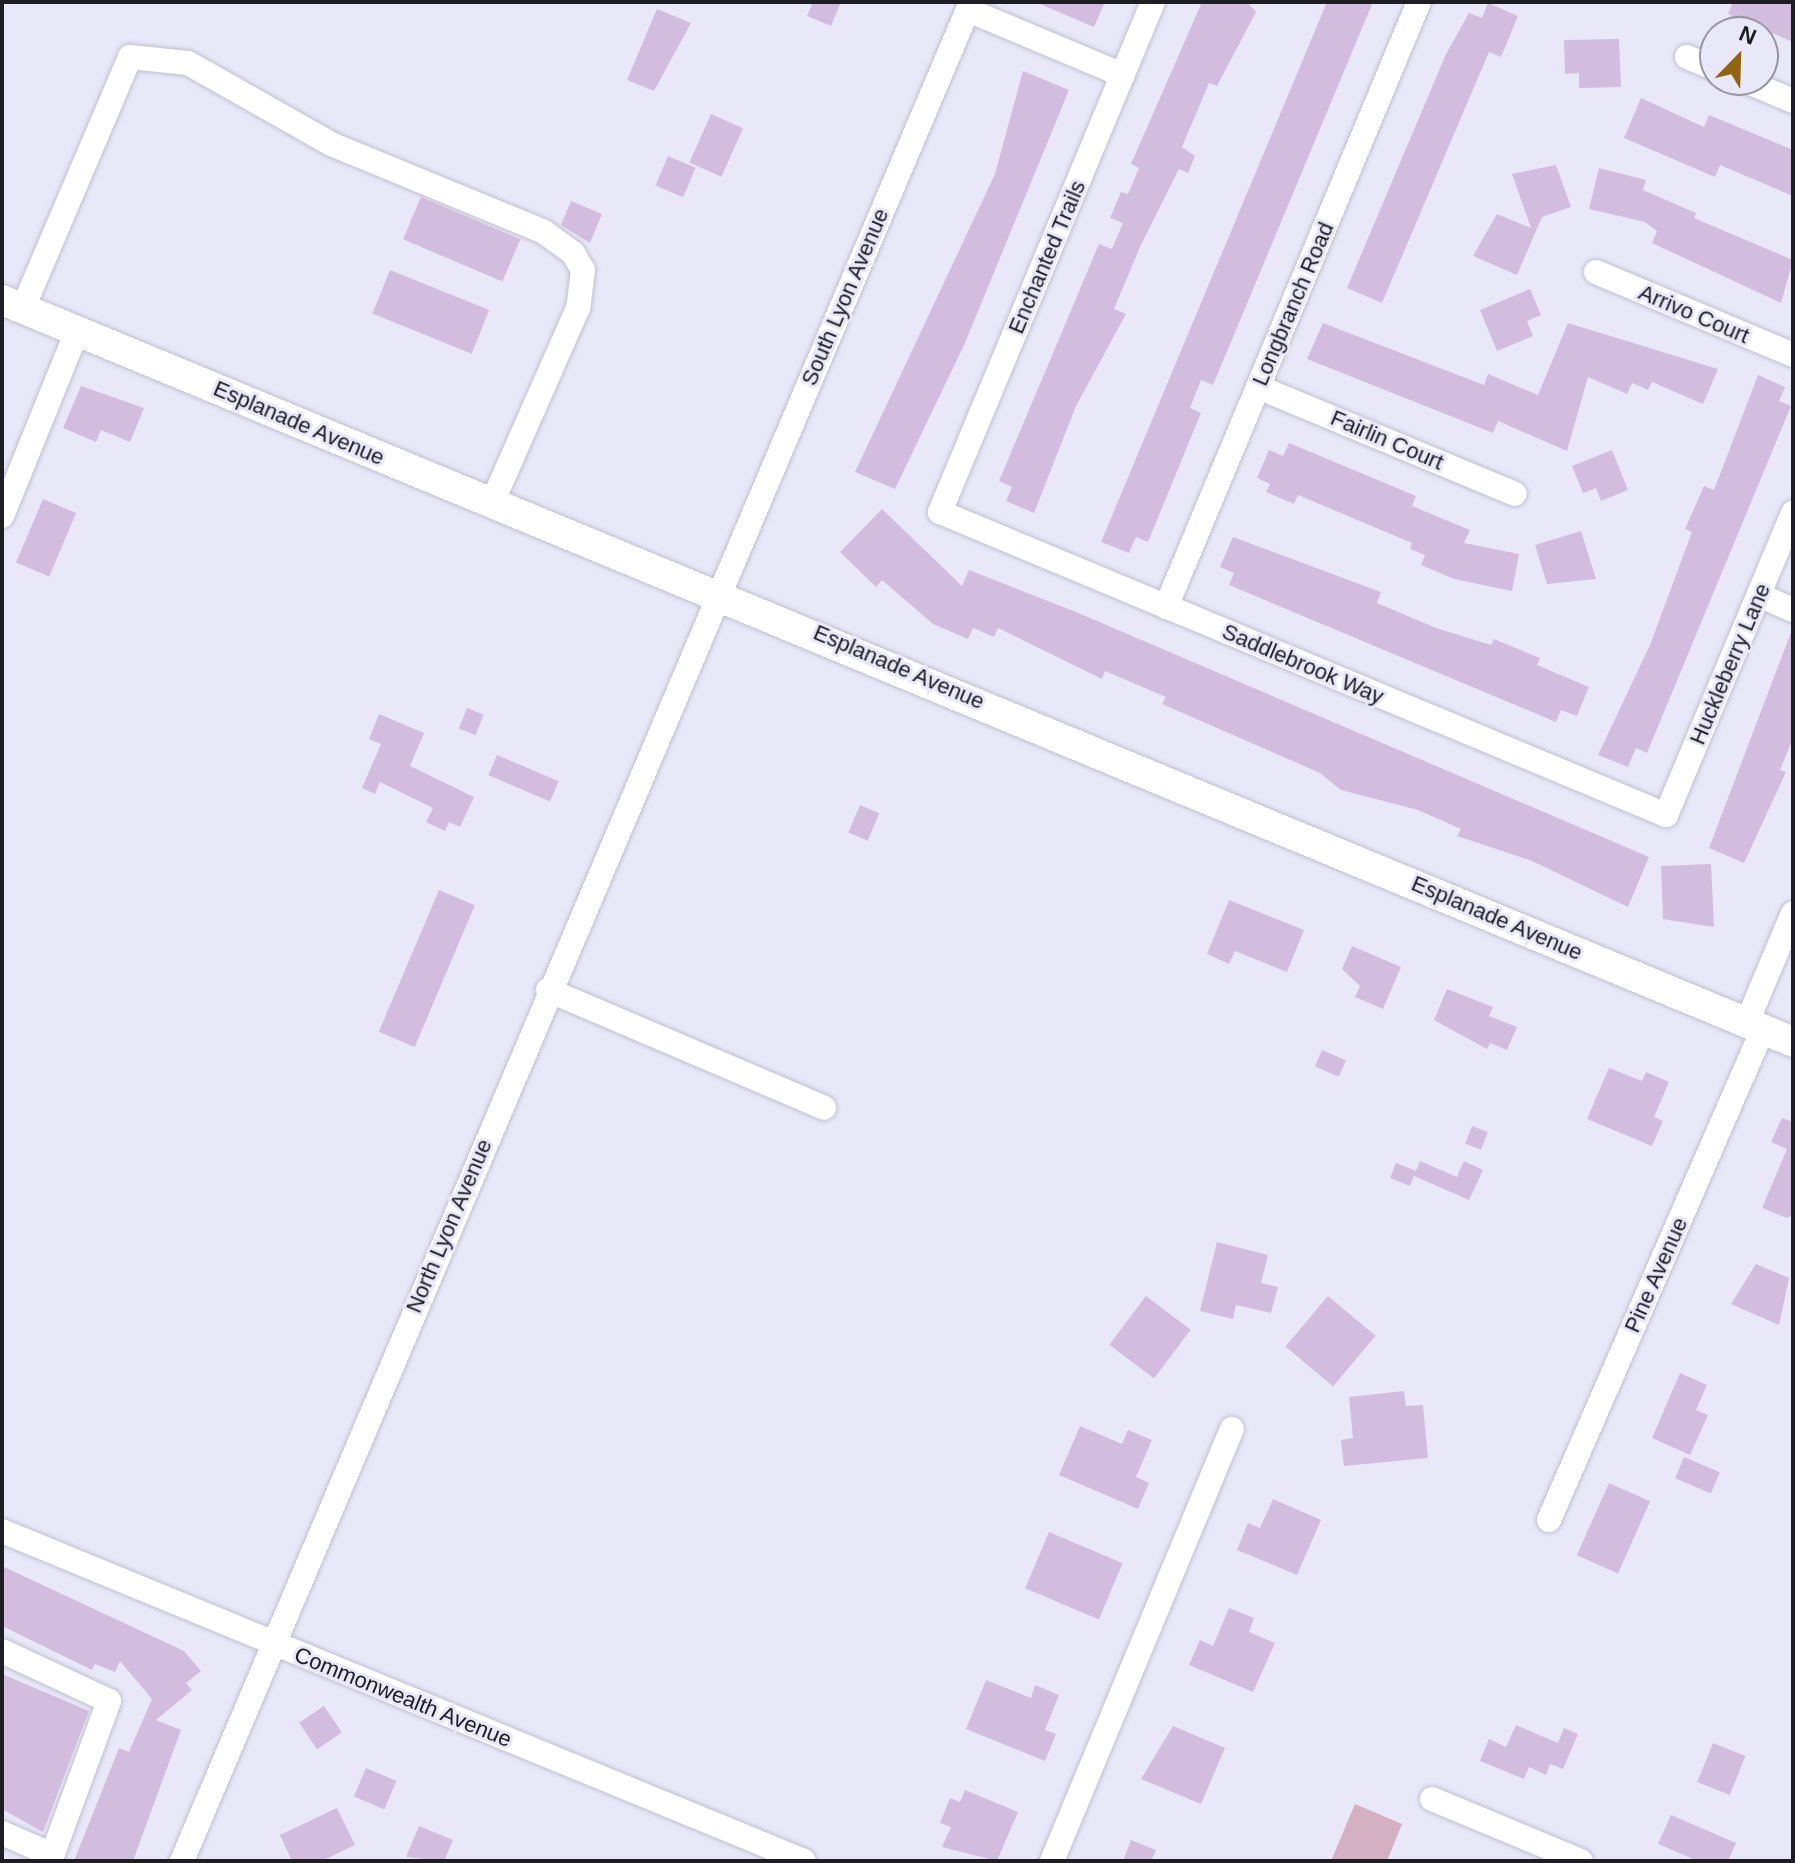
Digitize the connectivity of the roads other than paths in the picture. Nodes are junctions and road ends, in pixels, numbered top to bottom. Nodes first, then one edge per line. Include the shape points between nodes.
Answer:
1 (1153, 2) edge
2 (1419, 2) edge
3 (969, 6) edge
4 (1687, 57) dead end
5 (1699, 62) edge
6 (1123, 75) junction
7 (1596, 272) dead end
8 (12, 304) edge
9 (77, 331) junction
10 (1793, 355) edge
11 (1258, 387) junction
12 (1515, 494) dead end
13 (492, 503) junction
14 (940, 512) joint
15 (1793, 513) edge
16 (2, 516) edge
17 (717, 592) junction
18 (1759, 595) junction
19 (1166, 607) junction
20 (1793, 610) edge
21 (1666, 815) joint
22 (1793, 913) edge
23 (548, 990) junction
24 (1755, 1026) junction
25 (1793, 1042) edge
26 (824, 1108) dead end
27 (1232, 1429) dead end
28 (1549, 1520) dead end
29 (2, 1531) edge
30 (273, 1643) junction
31 (2, 1651) edge
32 (1432, 1799) dead end
33 (2, 1833) edge
34 (51, 1858) edge
35 (182, 1861) edge
36 (804, 1861) edge
37 (1052, 1861) edge
38 (1581, 1861) edge

1 - 6 street, Enchanted Trails
2 - 11 street, Longbranch Road
3 - 6 street
3 - 17 street, South Lyon Avenue
4 - 5 street
6 - 14 street, Enchanted Trails
7 - 10 street, Arrivo Court
8 - 9 main road, Esplanade Avenue
8 - 13 street via 130,57 188,63 331,144 544,232 573,253 583,270 578,308
9 - 13 main road, Esplanade Avenue
9 - 16 street
11 - 12 street, Fairlin Court
11 - 19 street, Longbranch Road
13 - 17 main road, Esplanade Avenue
14 - 19 street, Saddlebrook Way
15 - 18 street, Huckleberry Lane
17 - 23 street, North Lyon Avenue
17 - 24 main road, Esplanade Avenue
18 - 20 street
18 - 21 street, Huckleberry Lane
19 - 21 street, Saddlebrook Way
22 - 24 street, Pine Avenue
23 - 26 street
23 - 30 street, North Lyon Avenue
24 - 25 main road, Esplanade Avenue
24 - 28 street, Pine Avenue
27 - 37 street
29 - 30 street, Commonwealth Avenue
30 - 35 street, North Lyon Avenue
30 - 36 street, Commonwealth Avenue
31 - 34 street via 109,1701
32 - 38 street
33 - 34 street

